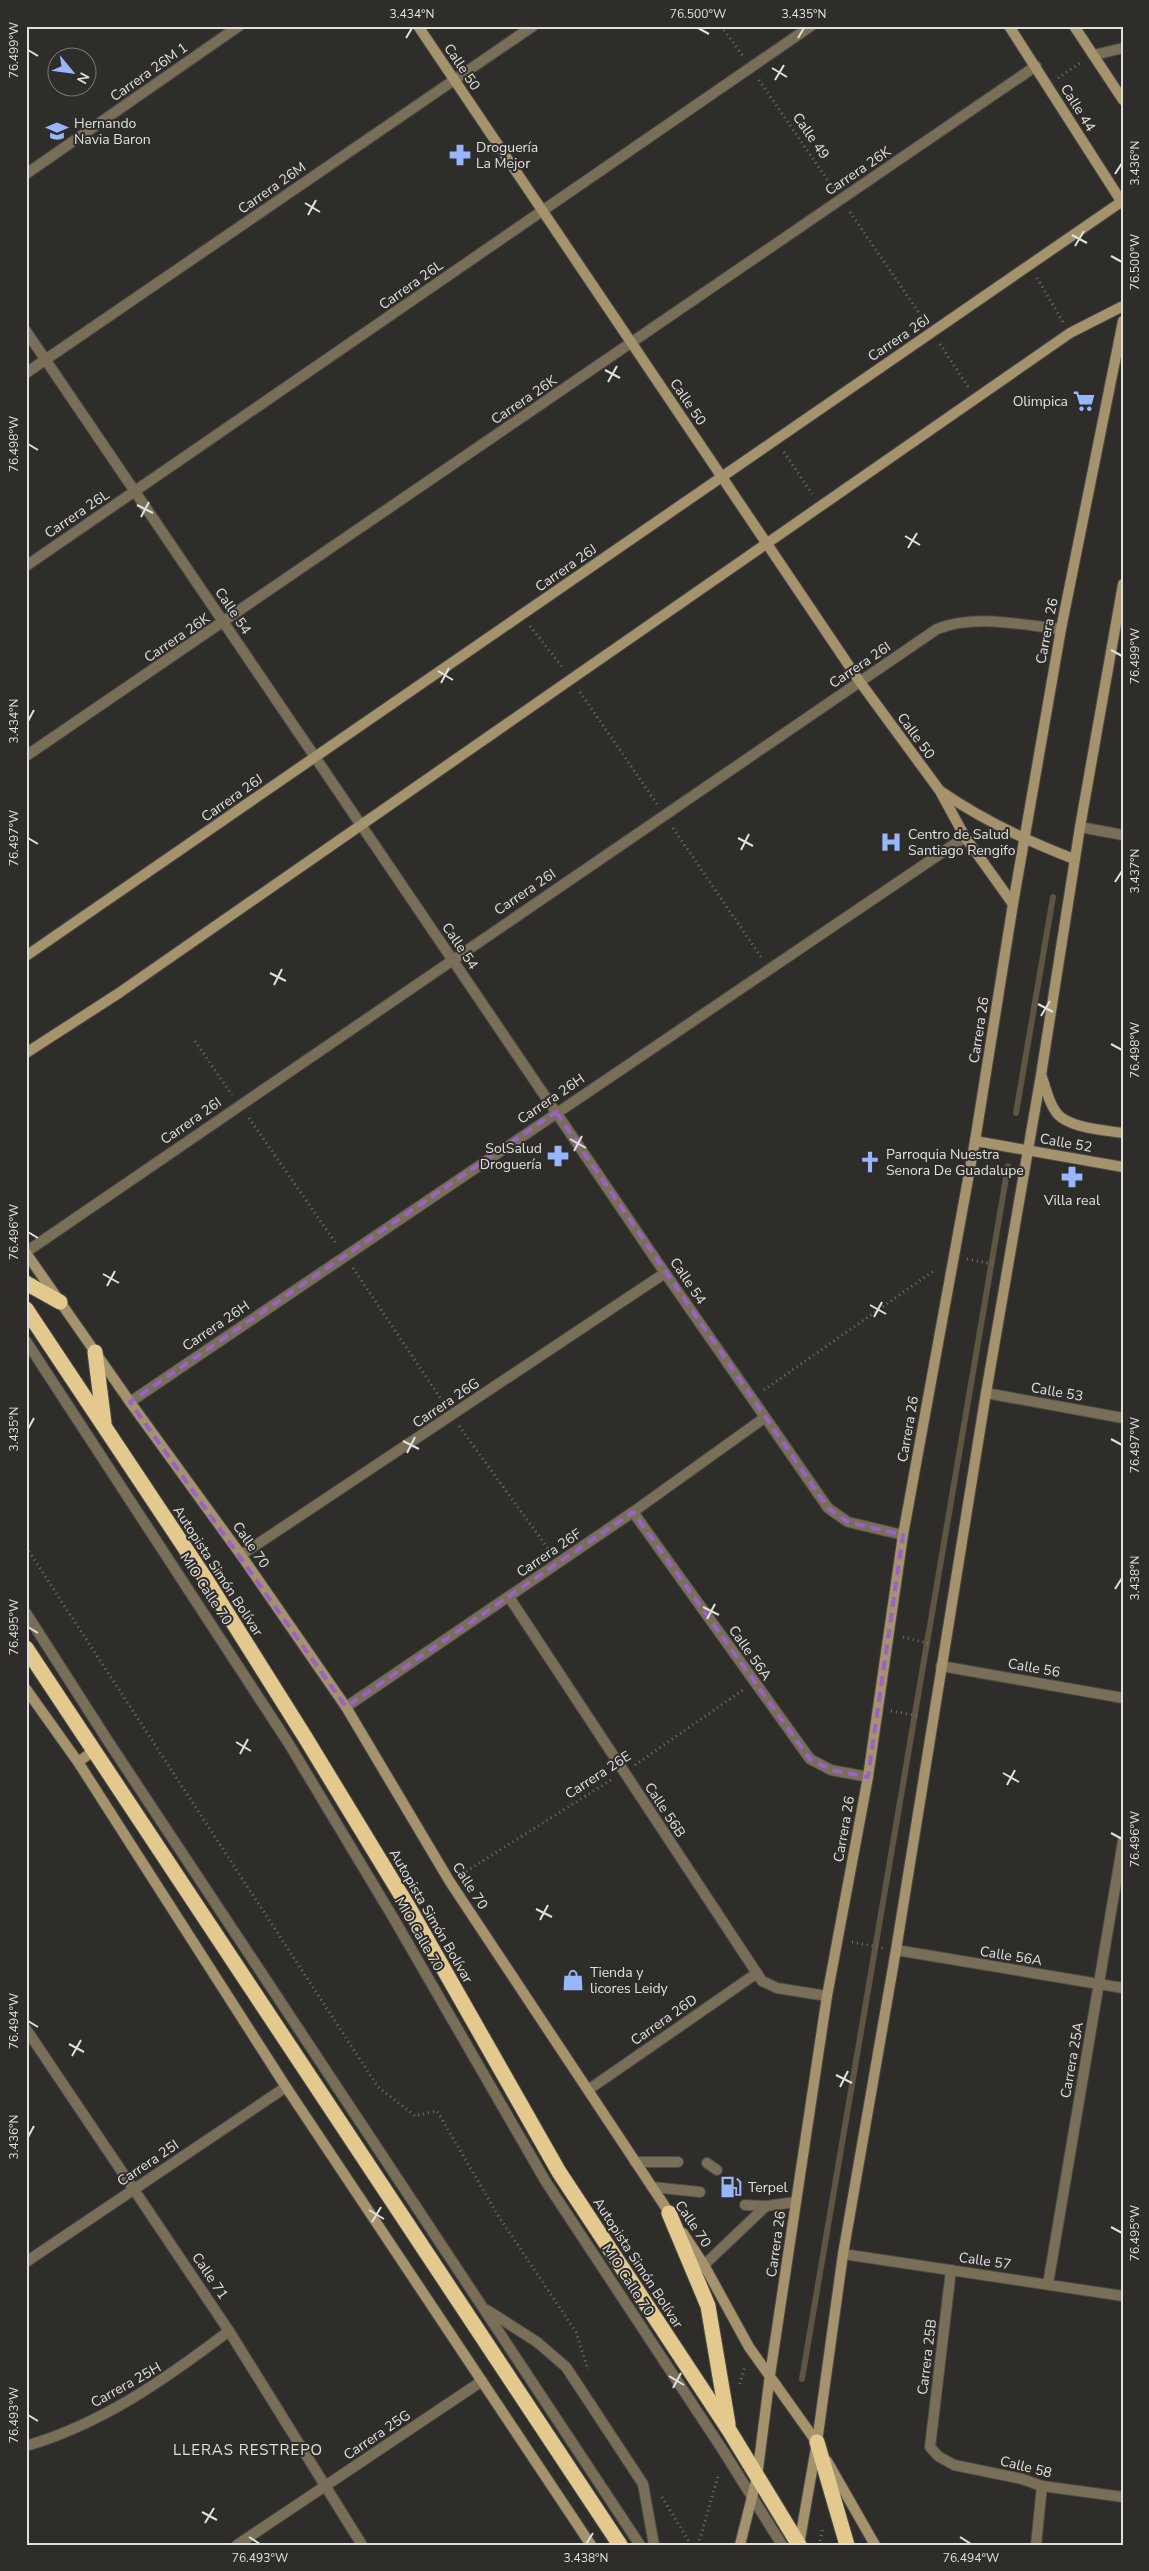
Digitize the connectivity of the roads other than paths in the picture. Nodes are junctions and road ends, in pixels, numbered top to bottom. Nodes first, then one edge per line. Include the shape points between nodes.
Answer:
1 (239, 26) edge
2 (418, 26) edge
3 (533, 26) edge
4 (811, 26) edge
5 (1009, 26) edge
6 (1074, 26) edge
7 (1123, 48) edge
8 (1094, 55) junction
9 (1036, 66) junction
10 (453, 79) junction
11 (1123, 100) edge
12 (26, 174) edge
13 (1122, 203) edge
14 (543, 211) junction
15 (1123, 306) edge
16 (1123, 321) edge
17 (26, 331) edge
18 (632, 343) junction
19 (46, 360) junction
20 (26, 373) edge
21 (722, 477) junction
22 (135, 492) junction
23 (766, 542) junction
24 (26, 566) edge
25 (1123, 584) edge
26 (224, 623) junction
27 (1061, 629) junction
28 (860, 682) junction
29 (26, 756) edge
30 (315, 757) junction
31 (940, 791) junction
32 (361, 824) junction
33 (1080, 827) junction
34 (1123, 835) edge
35 (964, 837) junction
36 (1024, 840) junction
37 (1074, 859) junction
38 (1013, 904) junction
39 (26, 956) edge
40 (452, 958) junction
41 (26, 1053) edge
42 (1041, 1075) junction
43 (556, 1112) junction
44 (1123, 1133) edge
45 (975, 1142) junction
46 (1029, 1151) junction
47 (1123, 1167) edge
48 (26, 1252) edge
49 (665, 1273) junction
50 (26, 1283) edge
51 (60, 1302) junction
52 (26, 1309) edge
53 (26, 1341) edge
54 (95, 1352) junction
55 (986, 1393) junction
56 (130, 1402) junction
57 (764, 1418) junction
58 (1123, 1418) edge
59 (105, 1427) junction
60 (634, 1512) junction
61 (903, 1536) junction
62 (241, 1555) junction
63 (509, 1597) junction
64 (26, 1613) edge
65 (26, 1648) edge
66 (940, 1666) junction
67 (26, 1689) edge
68 (1123, 1698) edge
69 (346, 1707) junction
70 (95, 1750) junction
71 (78, 1762) junction
72 (868, 1777) junction
73 (1123, 1841) edge
74 (896, 1950) junction
75 (757, 1973) junction
76 (1099, 1984) junction
77 (1123, 1988) edge
78 (828, 1996) junction
79 (26, 2028) edge
80 (286, 2086) junction
81 (588, 2090) junction
82 (636, 2162) junction
83 (678, 2162) dead end
84 (707, 2163) dead end
85 (717, 2170) dead end
86 (652, 2187) junction
87 (135, 2188) junction
88 (700, 2192) dead end
89 (796, 2202) junction
90 (745, 2204) dead end
91 (766, 2206) junction
92 (670, 2213) junction
93 (843, 2254) junction
94 (26, 2262) edge
95 (704, 2265) junction
96 (951, 2270) junction
97 (1048, 2284) junction
98 (1123, 2296) edge
99 (484, 2308) junction
100 (230, 2331) junction
101 (770, 2375) junction
102 (482, 2381) junction
103 (730, 2430) junction
104 (817, 2442) junction
105 (26, 2446) edge
106 (930, 2447) joint
107 (757, 2477) junction
108 (325, 2486) junction
109 (1042, 2486) junction
110 (752, 2497) junction
111 (1123, 2497) edge
112 (799, 2544) edge
113 (237, 2545) edge
114 (362, 2545) edge
115 (592, 2545) edge
116 (620, 2545) edge
117 (640, 2545) edge
118 (654, 2545) edge
119 (740, 2545) edge
120 (782, 2545) edge
121 (847, 2545) edge
122 (875, 2545) edge
123 (1036, 2545) edge

1 - 12 street, Carrera 26M 1
2 - 10 street, Calle 50
3 - 10 street, Carrera 26M
4 - 14 street, Carrera 26L
5 - 9 street, Calle 44
6 - 8 street
7 - 8 street
8 - 11 street
9 - 13 street, Calle 44
9 - 18 street, Carrera 26K
10 - 14 street, Calle 50
10 - 19 street, Carrera 26M
13 - 21 street, Carrera 26J
14 - 18 street, Calle 50
14 - 22 street, Carrera 26L
15 - 23 street via 1070,333
16 - 27 street, Carrera 26
17 - 19 street, Calle 54
18 - 21 street, Calle 50
18 - 26 street, Carrera 26K
19 - 20 street, Carrera 26M
19 - 22 street, Calle 54
21 - 23 street, Calle 50
21 - 30 street, Carrera 26J
22 - 24 street, Carrera 26L
22 - 26 street, Calle 54
23 - 28 street, Calle 50
23 - 32 street
25 - 33 street
26 - 29 street, Carrera 26K
26 - 30 street, Calle 54
27 - 28 street, Carrera 26I via 974,621 950,624 937,629
27 - 36 street, Carrera 26
28 - 31 street, Calle 50
28 - 40 street, Carrera 26I
30 - 32 street, Calle 54
30 - 39 street, Carrera 26J
31 - 35 street, Calle 50
31 - 36 street, Calle 50 via 985,821
32 - 40 street, Calle 54
32 - 41 street via 119,993
33 - 34 street
33 - 37 street
35 - 38 street, Calle 50
35 - 43 street, Carrera 26H
36 - 37 street, Calle 50
36 - 38 street, Carrera 26
37 - 42 street
38 - 45 street, Carrera 26
40 - 43 street, Calle 54
40 - 48 street, Carrera 26I
42 - 44 street, Calle 52 via 1061,1118 1081,1126
42 - 46 street
43 - 49 street, Calle 54
43 - 56 street, Carrera 26H
45 - 46 street, Calle 52
45 - 61 street, Carrera 26
46 - 47 street, Calle 52
46 - 55 street
48 - 51 street, Calle 70
49 - 57 street, Calle 54
49 - 62 street, Carrera 26G
50 - 51 highway
51 - 54 street, Calle 70
52 - 59 highway, Autopista Simón Bolívar
53 - 110 street, MIO Calle 70 via 289,1744 546,2182
54 - 56 street, Calle 70
54 - 59 highway
55 - 58 street, Calle 53
55 - 66 street
56 - 62 street, Calle 70
57 - 60 street, Carrera 26F
57 - 61 street, Calle 54 via 838,1518
59 - 103 highway, Autopista Simón Bolívar via 207,1581 404,1900 559,2172
60 - 63 street, Carrera 26F
60 - 72 street, Calle 56A via 810,1759 831,1770
61 - 72 street, Carrera 26
62 - 69 street, Calle 70
63 - 69 street, Carrera 26F
63 - 75 street, Calle 56B
64 - 99 street
65 - 70 highway
66 - 68 street, Calle 56
66 - 74 street
67 - 71 street
69 - 81 street, Calle 70 via 450,1882
70 - 71 street
70 - 116 highway
71 - 80 street
72 - 78 street, Carrera 26
73 - 76 street, Carrera 25A
74 - 76 street, Calle 56A
74 - 93 street
75 - 78 street, Calle 56B via 772,1986
75 - 81 street, Carrera 26D
76 - 77 street, Calle 56A
76 - 97 street, Carrera 25A
78 - 89 street, Carrera 26
79 - 87 street, Calle 71
80 - 87 street, Carrera 25I
80 - 102 street
81 - 82 street, Calle 70
82 - 83 street
82 - 86 street, Calle 70
84 - 85 street
86 - 88 street
86 - 92 street, Calle 70
87 - 94 street, Carrera 25I
87 - 100 street, Calle 71
89 - 91 street
89 - 101 street, Carrera 26
90 - 91 street
91 - 95 street
92 - 95 street, Calle 70
92 - 103 highway via 708,2306
93 - 96 street, Calle 57
93 - 104 street
95 - 101 street, Calle 70 via 749,2347
96 - 97 street, Calle 57
96 - 106 street, Carrera 25B
97 - 98 street, Calle 57
99 - 117 street
99 - 118 street via 537,2342 566,2368 643,2484
100 - 105 street, Carrera 25H via 170,2376 107,2413
100 - 108 street, Calle 71
101 - 104 street, Calle 70
101 - 107 street, Carrera 26
102 - 108 street, Carrera 25G
102 - 115 street
103 - 107 highway, Autopista Simón Bolívar
104 - 112 street
104 - 121 highway
104 - 122 street, Calle 70
106 - 109 street, Calle 58 via 954,2465
107 - 110 street, Carrera 26
107 - 112 highway, Autopista Simón Bolívar
108 - 113 street, Carrera 25G
108 - 114 street, Calle 71
109 - 111 street, Calle 58
109 - 123 street
110 - 119 street, Carrera 26
110 - 120 street, MIO Calle 70

